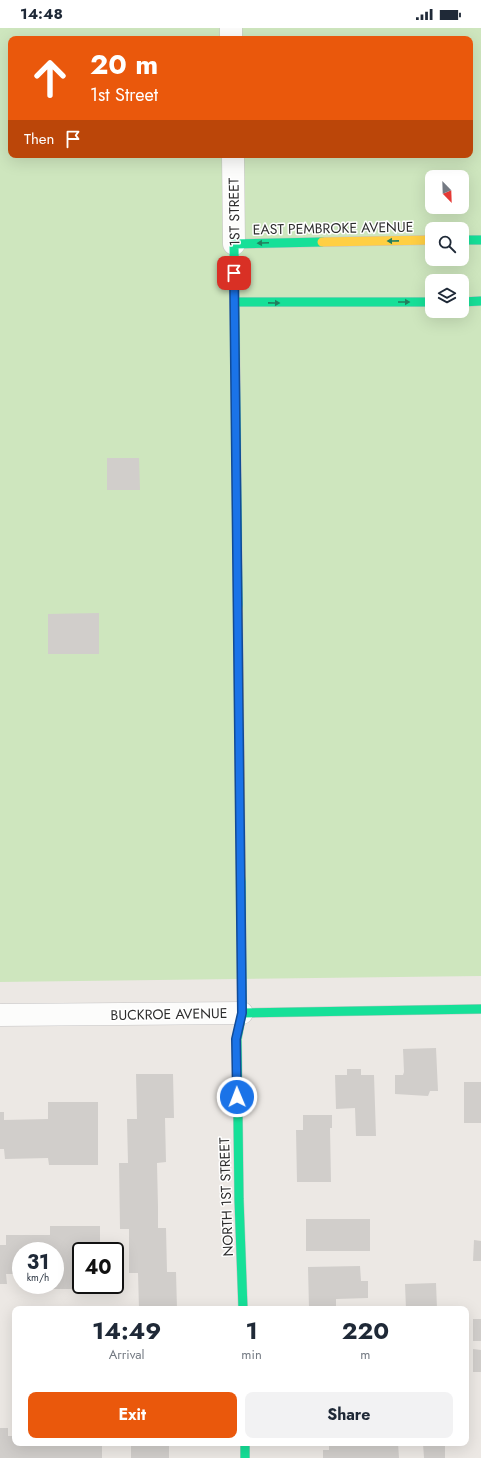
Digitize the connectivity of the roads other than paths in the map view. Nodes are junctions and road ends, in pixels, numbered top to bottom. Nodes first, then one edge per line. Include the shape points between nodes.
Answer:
1 (233, 158) edge
2 (425, 240) edge
3 (469, 240) edge
4 (481, 240) edge
5 (234, 244) junction
6 (235, 302) junction
7 (425, 302) edge
8 (469, 302) edge
9 (481, 302) edge
10 (481, 1009) edge
11 (242, 1013) junction
12 (0, 1015) edge
13 (243, 1306) edge
14 (245, 1446) edge
15 (245, 1458) edge

1 - 5 street, 1ST STREET
2 -> 5 street, EAST PEMBROKE AVENUE
3 - 4 street
5 - 6 street, 1ST STREET
6 -> 7 street
6 - 11 street, 1ST STREET
8 - 9 street
10 - 11 street, BUCKROE AVENUE
11 - 12 street, BUCKROE AVENUE
11 - 13 street, NORTH 1ST STREET via 236,1039
14 - 15 street

